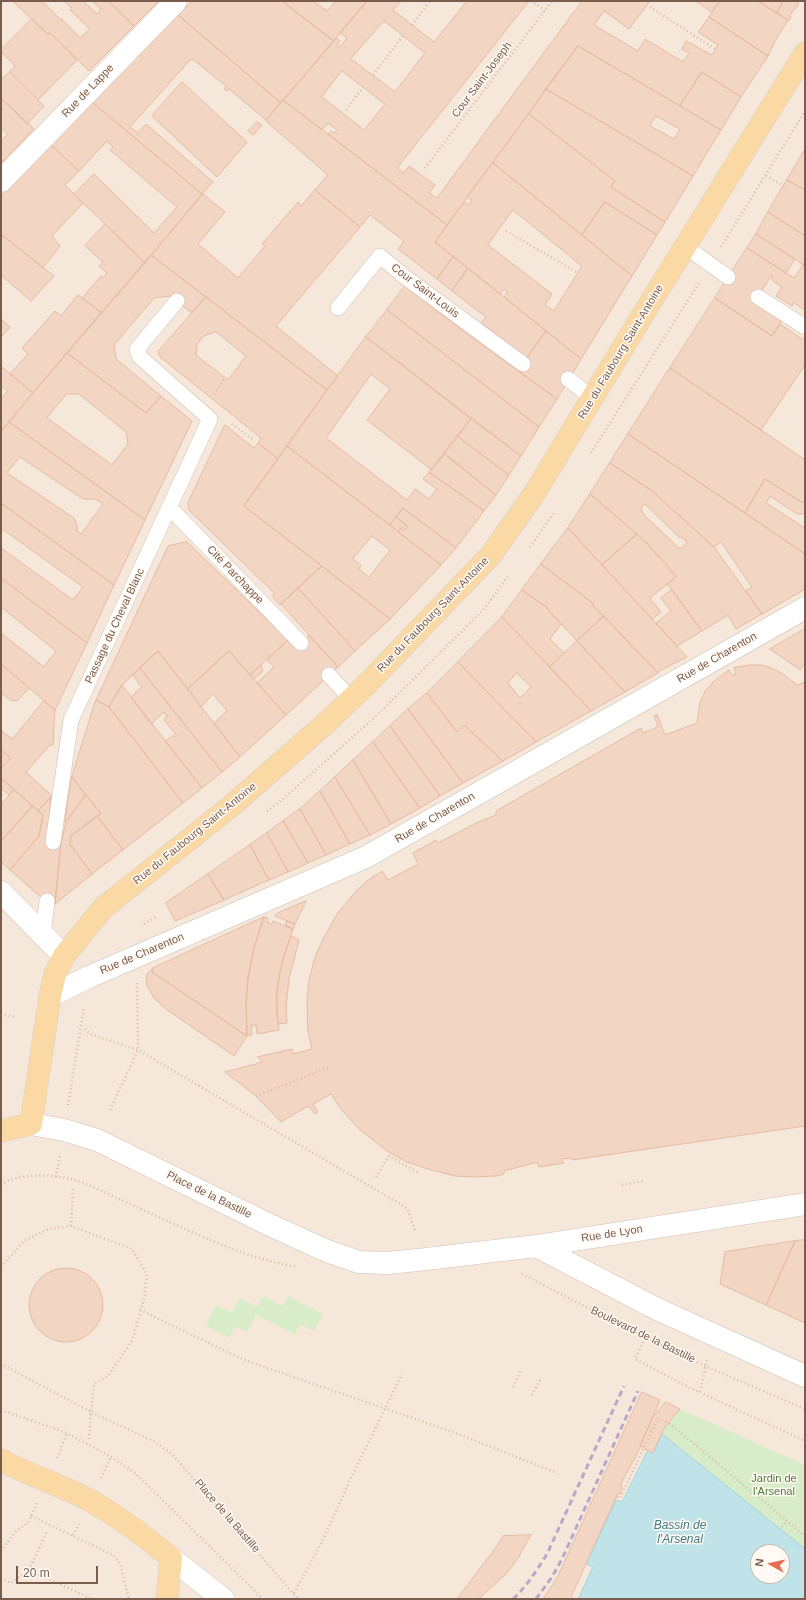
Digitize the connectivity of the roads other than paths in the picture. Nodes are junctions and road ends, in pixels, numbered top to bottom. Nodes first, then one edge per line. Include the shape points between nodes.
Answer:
1 (176, 1) edge
2 (805, 53) edge
3 (1, 181) edge
4 (686, 247) junction
5 (728, 277) dead end
6 (758, 297) dead end
7 (177, 301) dead end
8 (338, 308) dead end
9 (805, 327) edge
10 (523, 364) dead end
11 (568, 380) dead end
12 (593, 398) junction
13 (169, 507) junction
14 (805, 608) edge
15 (301, 643) dead end
16 (329, 675) dead end
17 (351, 699) junction
18 (54, 842) dead end
19 (1, 892) edge
20 (47, 901) dead end
21 (43, 935) junction
22 (64, 956) junction
23 (50, 996) junction
24 (31, 1124) junction
25 (1, 1131) edge
26 (805, 1204) edge
27 (536, 1246) junction
28 (418, 1260) joint
29 (805, 1376) edge
30 (2, 1464) edge
31 (171, 1558) junction
32 (167, 1599) edge
33 (223, 1599) edge

1 - 3 street, Rue de Lappe
2 - 4 main road, Rue du Faubourg Saint-Antoine
4 - 5 lane
4 - 12 main road, Rue du Faubourg Saint-Antoine
6 - 9 lane
7 - 13 lane, Passage du Cheval Blanc via 137,349 140,357 210,419
8 - 10 lane, Cour Saint-Louis via 380,256
11 - 12 lane
12 - 17 main road, Rue du Faubourg Saint-Antoine via 534,494 491,555
13 - 15 lane, Cité Parchappe
13 - 18 lane, Passage du Cheval Blanc via 71,720
14 - 23 street, Rue de Charenton via 366,857
16 - 17 lane
17 - 22 main road, Rue du Faubourg Saint-Antoine via 230,807 103,908
19 - 21 street
20 - 21 lane
21 - 22 street
22 - 23 main road, Rue du Faubourg Saint-Antoine via 55,974
23 - 24 main road, Rue du Faubourg Saint-Antoine
24 - 25 main road, Place de la Bastille
24 - 28 street, Place de la Bastille via 97,1140 327,1251 359,1262
26 - 27 street, Rue de Lyon
27 - 28 street, Rue de Lyon
27 - 29 street via 657,1309
30 - 31 main road via 47,1480 91,1501
31 - 32 main road
31 - 33 street

